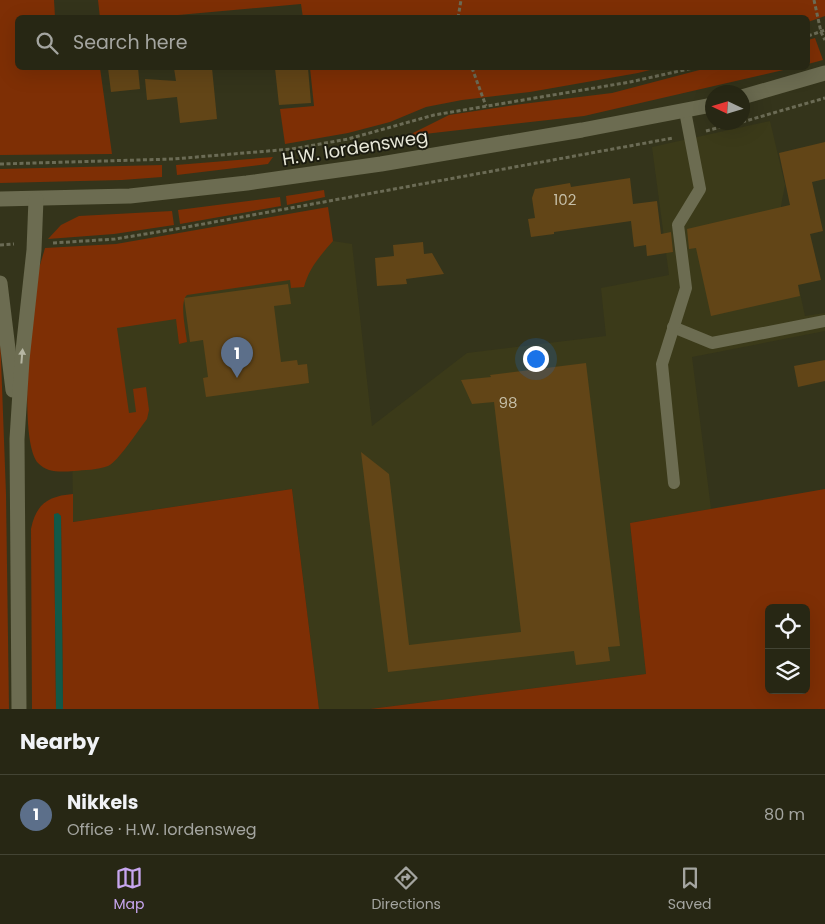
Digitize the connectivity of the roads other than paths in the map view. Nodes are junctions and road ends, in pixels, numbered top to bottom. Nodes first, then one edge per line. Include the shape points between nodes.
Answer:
1 (825, 73) edge
2 (750, 95) edge
3 (705, 107) edge
4 (685, 111) junction
5 (0, 199) edge
6 (36, 199) junction
7 (0, 283) edge
8 (825, 321) edge
9 (673, 327) junction
10 (17, 439) junction
11 (674, 483) dead end
12 (19, 709) edge

1 - 2 main road
3 - 4 main road, H.W. Iordensweg
4 - 6 main road, H.W. Iordensweg via 247,184 130,196
4 - 9 lane via 700,189 678,225 686,288
5 - 6 main road, H.W. Iordensweg
10 -> 6 main road
7 - 10 main road
8 - 9 lane via 712,343
9 - 11 lane via 662,364
10 - 12 main road

